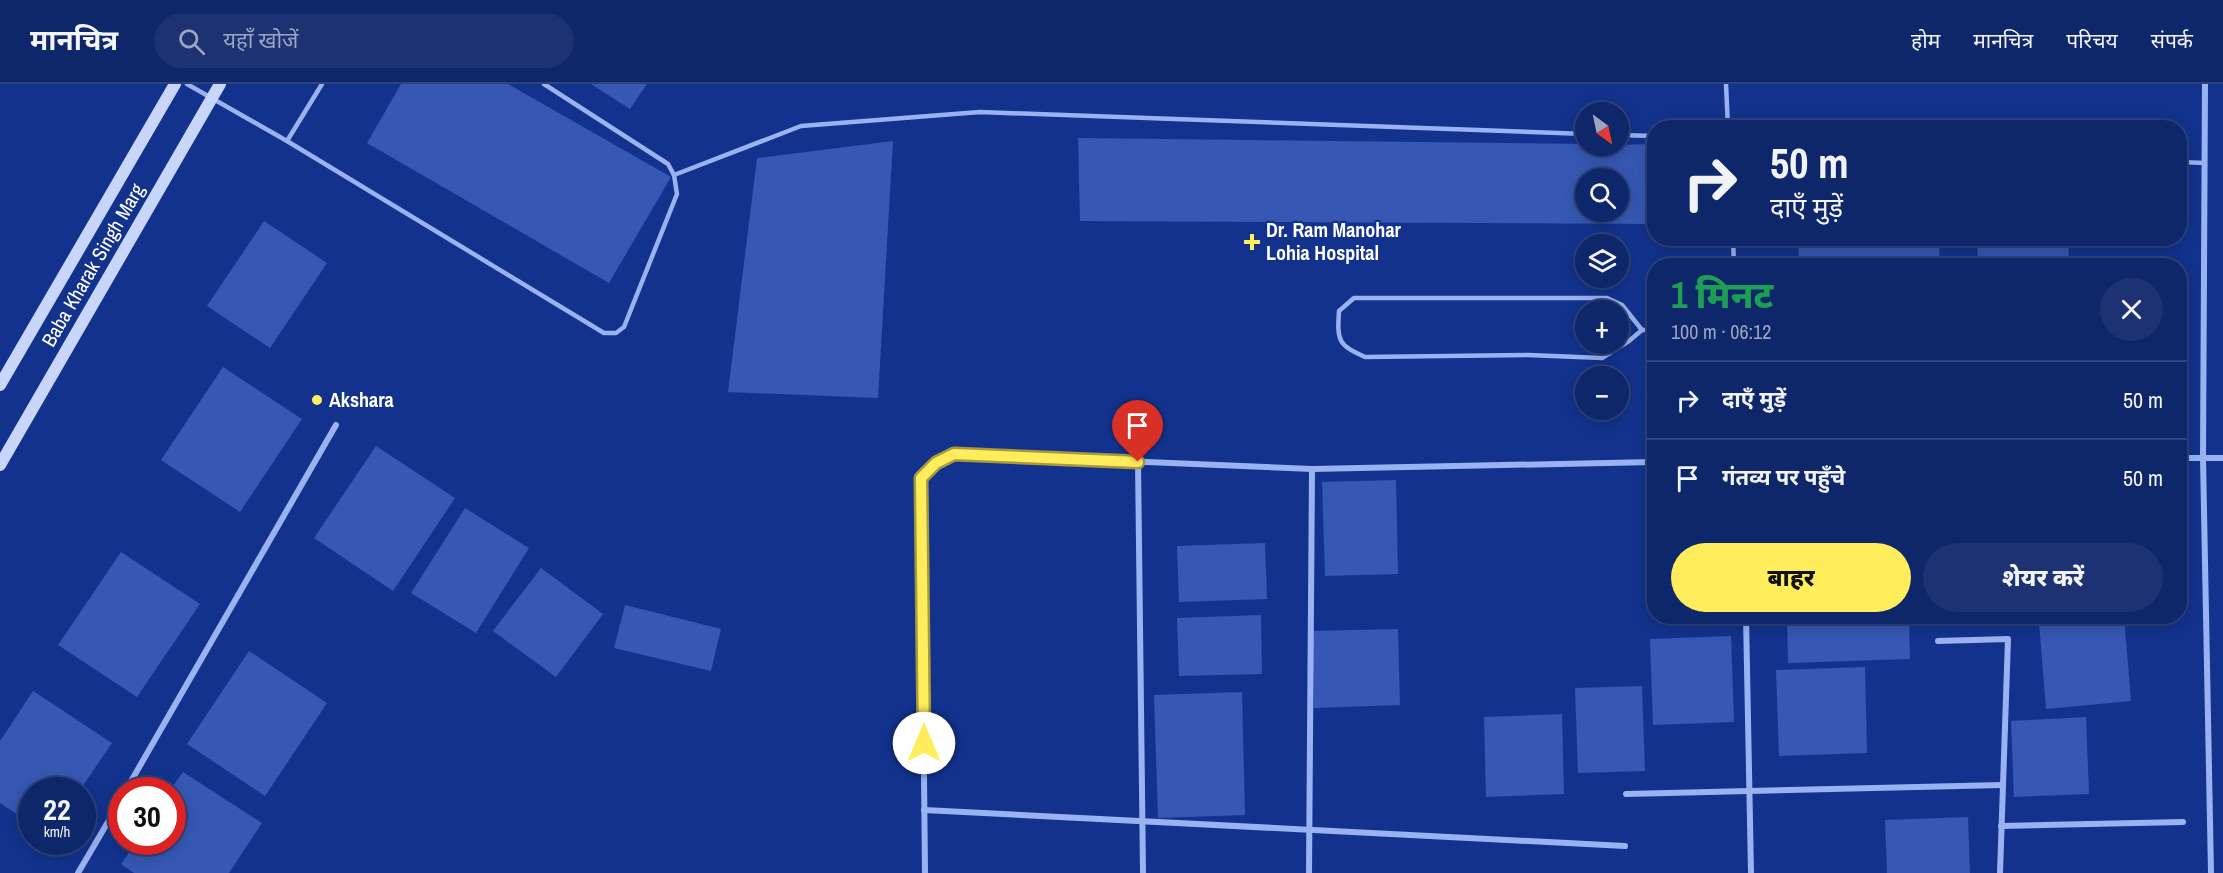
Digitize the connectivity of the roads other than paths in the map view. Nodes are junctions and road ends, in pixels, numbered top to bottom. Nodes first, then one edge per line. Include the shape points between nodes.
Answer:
1 (175, 84) edge
2 (188, 84) edge
3 (220, 84) edge
4 (322, 84) edge
5 (544, 84) edge
6 (1726, 84) edge
7 (2205, 84) edge
8 (212, 99) junction
9 (1728, 120) edge
10 (1575, 134) edge
11 (1629, 135) edge
12 (1647, 136) edge
13 (287, 141) junction
14 (2187, 163) edge
15 (2205, 164) junction
16 (674, 175) junction
17 (1642, 330) junction
18 (1647, 330) edge
19 (0, 385) edge
20 (336, 425) dead end
21 (2187, 458) edge
22 (2203, 458) junction
23 (2223, 458) edge
24 (1138, 462) junction
25 (1647, 462) edge
26 (0, 465) edge
27 (1312, 469) junction
28 (1746, 624) edge
29 (1938, 641) dead end
30 (133, 777) edge
31 (2002, 784) junction
32 (1749, 791) junction
33 (1626, 794) dead end
34 (924, 810) junction
35 (108, 822) edge
36 (1142, 822) junction
37 (2183, 822) dead end
38 (2001, 826) junction
39 (1310, 831) junction
40 (1625, 846) dead end
41 (78, 873) edge
42 (925, 873) edge
43 (1143, 873) edge
44 (1309, 873) edge
45 (1751, 873) edge
46 (2000, 873) edge
47 (2211, 873) edge

1 - 19 main road, Baba Kharak Singh Marg
2 - 8 lane
3 - 8 main road, Baba Kharak Singh Marg
4 - 13 lane
5 - 16 lane via 668,164
6 - 9 lane
7 - 15 street
8 - 13 lane
8 - 26 main road, Baba Kharak Singh Marg
10 - 16 lane via 980,112 801,126
11 - 12 lane
13 - 16 lane via 604,333 616,333 624,327 677,194
14 - 15 lane
15 - 22 street
17 - 17 lane via 1602,358 1365,357 1346,349 1337,332 1339,311 1354,297 1607,298 1622,305
17 - 18 lane
20 - 30 street
21 - 22 street
22 - 23 street
22 - 47 street
24 - 27 street
24 - 34 street via 954,454 936,463 921,478
24 - 36 street
25 - 27 street
27 - 39 street
28 - 32 street
29 - 31 street via 2008,639
31 - 32 street
31 - 38 street
32 - 33 street
32 - 45 street
34 - 36 street
34 - 42 street
35 - 41 street
36 - 39 street
36 - 43 street
37 - 38 street
38 - 46 street
39 - 40 street
39 - 44 street

